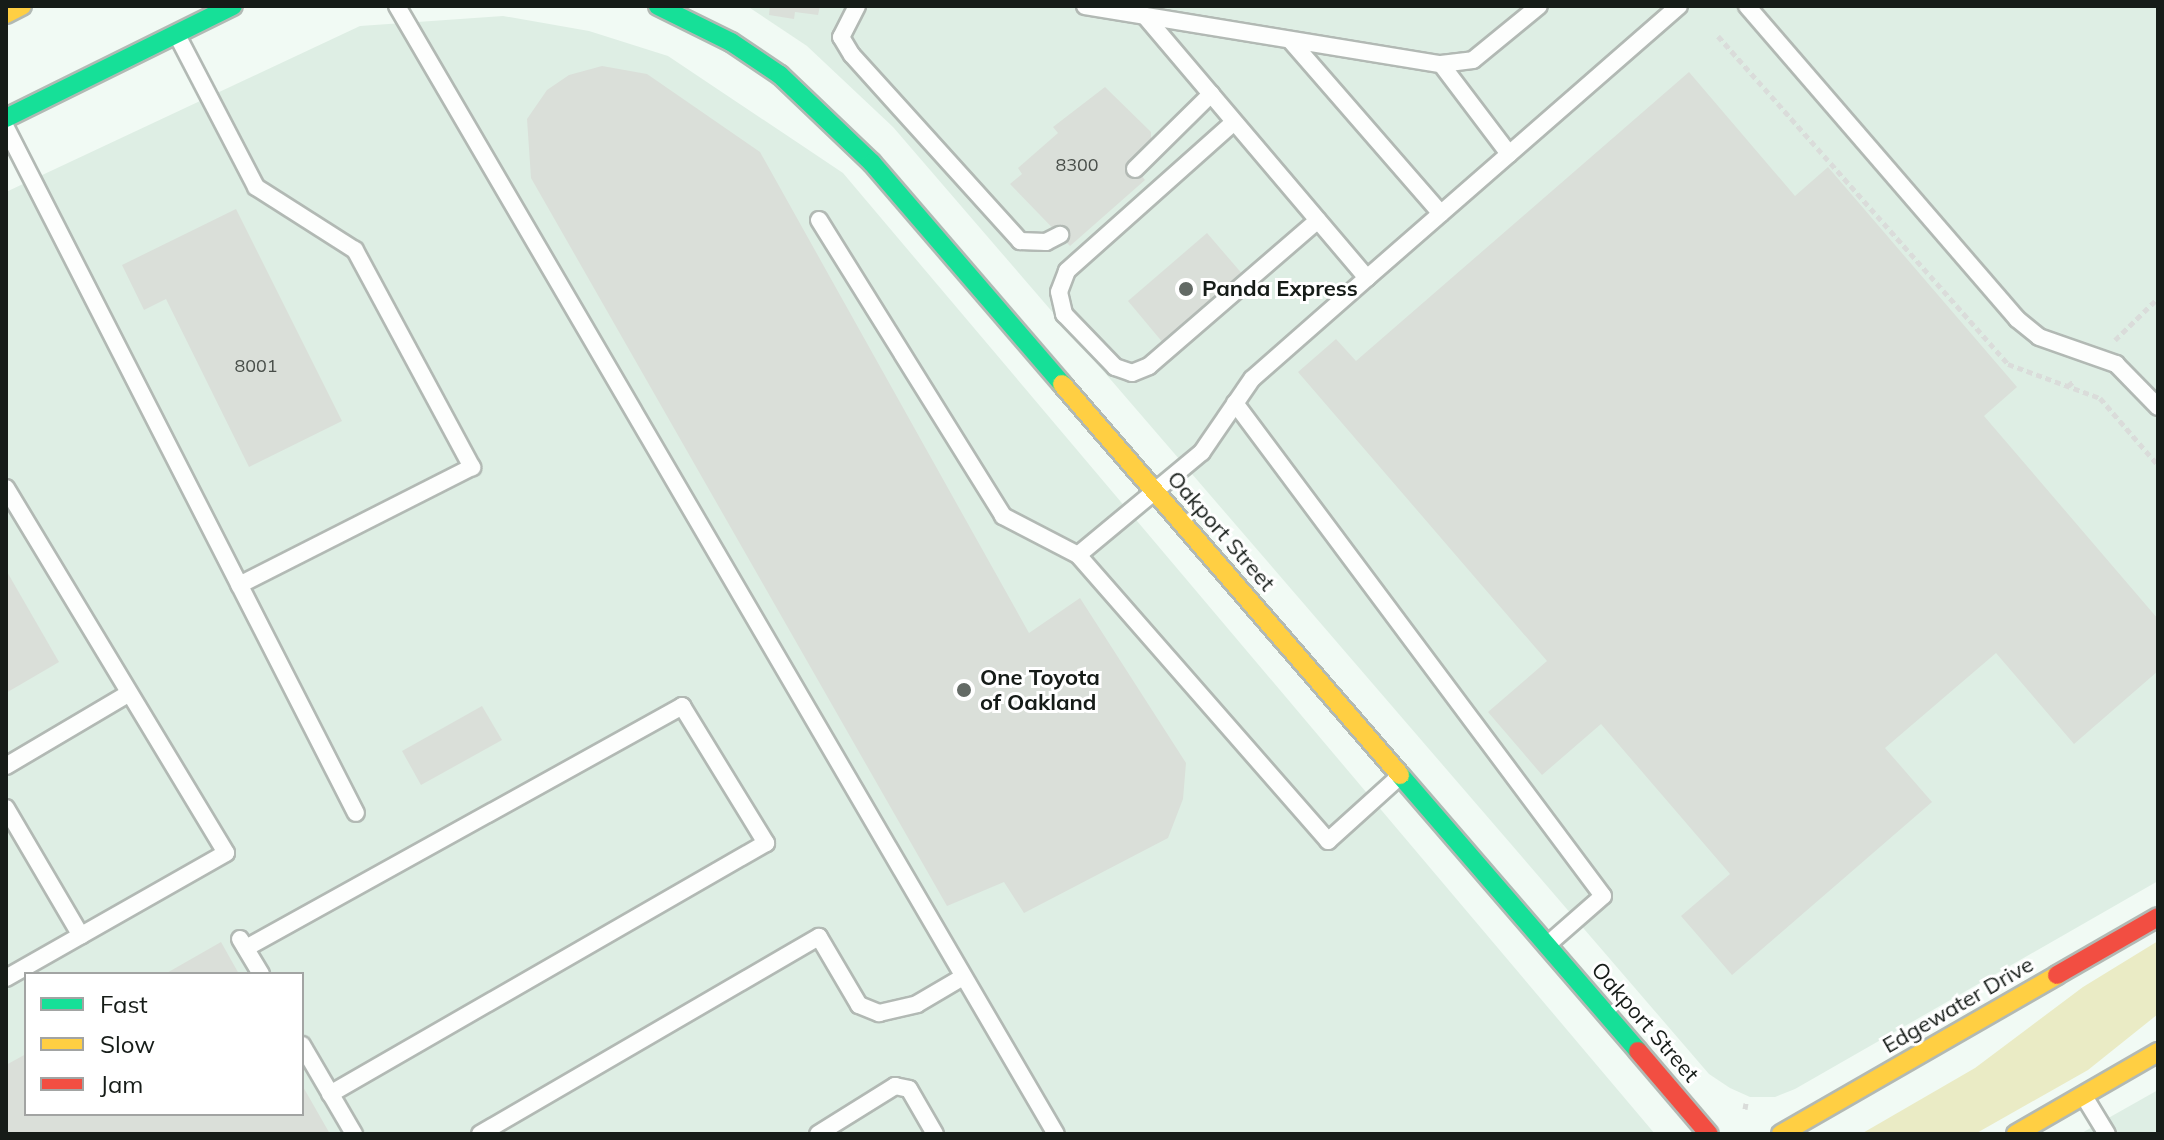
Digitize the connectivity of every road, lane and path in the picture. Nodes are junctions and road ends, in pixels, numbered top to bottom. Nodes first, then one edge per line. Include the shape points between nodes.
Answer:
1 (22, 6) edge
2 (233, 6) edge
3 (397, 6) edge
4 (857, 6) edge
5 (1085, 6) edge
6 (1539, 6) edge
7 (1679, 6) edge
8 (1747, 6) edge
9 (671, 8) edge
10 (6, 14) edge
11 (1145, 16) junction
12 (175, 32) junction
13 (1290, 40) junction
14 (1441, 64) junction
15 (1211, 94) junction
16 (6, 118) edge
17 (1234, 122) junction
18 (6, 128) edge
19 (1509, 154) junction
20 (1135, 169) dead end
21 (1441, 214) junction
22 (819, 220) dead end
23 (1318, 220) junction
24 (1060, 235) dead end
25 (1367, 278) junction
26 (2158, 298) edge
27 (2115, 341) dead end
28 (2075, 380) dead end
29 (2068, 386) dead end
30 (1235, 403) junction
31 (2158, 407) edge
32 (6, 488) edge
33 (1155, 491) junction
34 (1078, 555) junction
35 (239, 585) junction
36 (126, 695) junction
37 (6, 766) edge
38 (1401, 775) junction
39 (6, 808) edge
40 (356, 813) dead end
41 (2158, 917) edge
42 (81, 936) junction
43 (1547, 945) junction
44 (260, 972) edge
45 (963, 977) junction
46 (6, 978) edge
47 (304, 1048) edge
48 (2158, 1052) edge
49 (330, 1094) junction
50 (2083, 1095) junction
51 (829, 1131) edge
52 (354, 1134) edge
53 (480, 1134) edge
54 (935, 1134) edge
55 (1056, 1134) edge
56 (1709, 1134) edge
57 (1781, 1134) edge
58 (2016, 1134) edge
59 (2107, 1134) edge

1 - 10 main road
2 - 12 main road
3 - 45 lane
4 - 24 lane via 841,37 852,55 1020,241 1046,242
5 - 11 lane
6 - 14 lane via 1473,60
7 - 19 lane
8 - 31 lane via 2017,319 2039,337 2116,364
9 - 33 main road, Oakport Street via 780,75 826,114
11 - 13 lane
11 - 15 lane
12 - 16 main road
12 - 35 lane via 256,187 355,250 472,467
13 - 14 lane
13 - 21 lane
14 - 19 lane
15 - 17 lane
15 - 20 lane
17 - 23 lane
17 - 23 lane via 1067,271 1059,292 1064,314 1115,367 1132,373 1149,366
18 - 35 lane
19 - 21 lane
21 - 25 lane
22 - 34 lane via 1003,516
23 - 25 lane
25 - 30 lane via 1252,379
26 - 27 path
28 - 29 path
30 - 33 lane via 1202,452
30 - 43 lane via 1603,896
32 - 36 lane
33 - 34 lane
33 - 38 main road, Oakport Street
34 - 38 lane via 1328,841
35 - 40 lane
36 - 37 lane
36 - 42 lane via 226,853
38 - 43 main road, Oakport Street
39 - 42 lane
41 - 57 main road, Edgewater Drive
42 - 46 lane
43 - 56 main road, Oakport Street
44 - 49 lane via 243,943 682,706 766,843
45 - 53 lane via 917,1004 879,1013 859,1005 819,937
45 - 55 lane
47 - 49 lane
48 - 50 main road
49 - 52 lane
50 - 58 main road
50 - 59 lane
51 - 54 lane via 895,1086 909,1089

